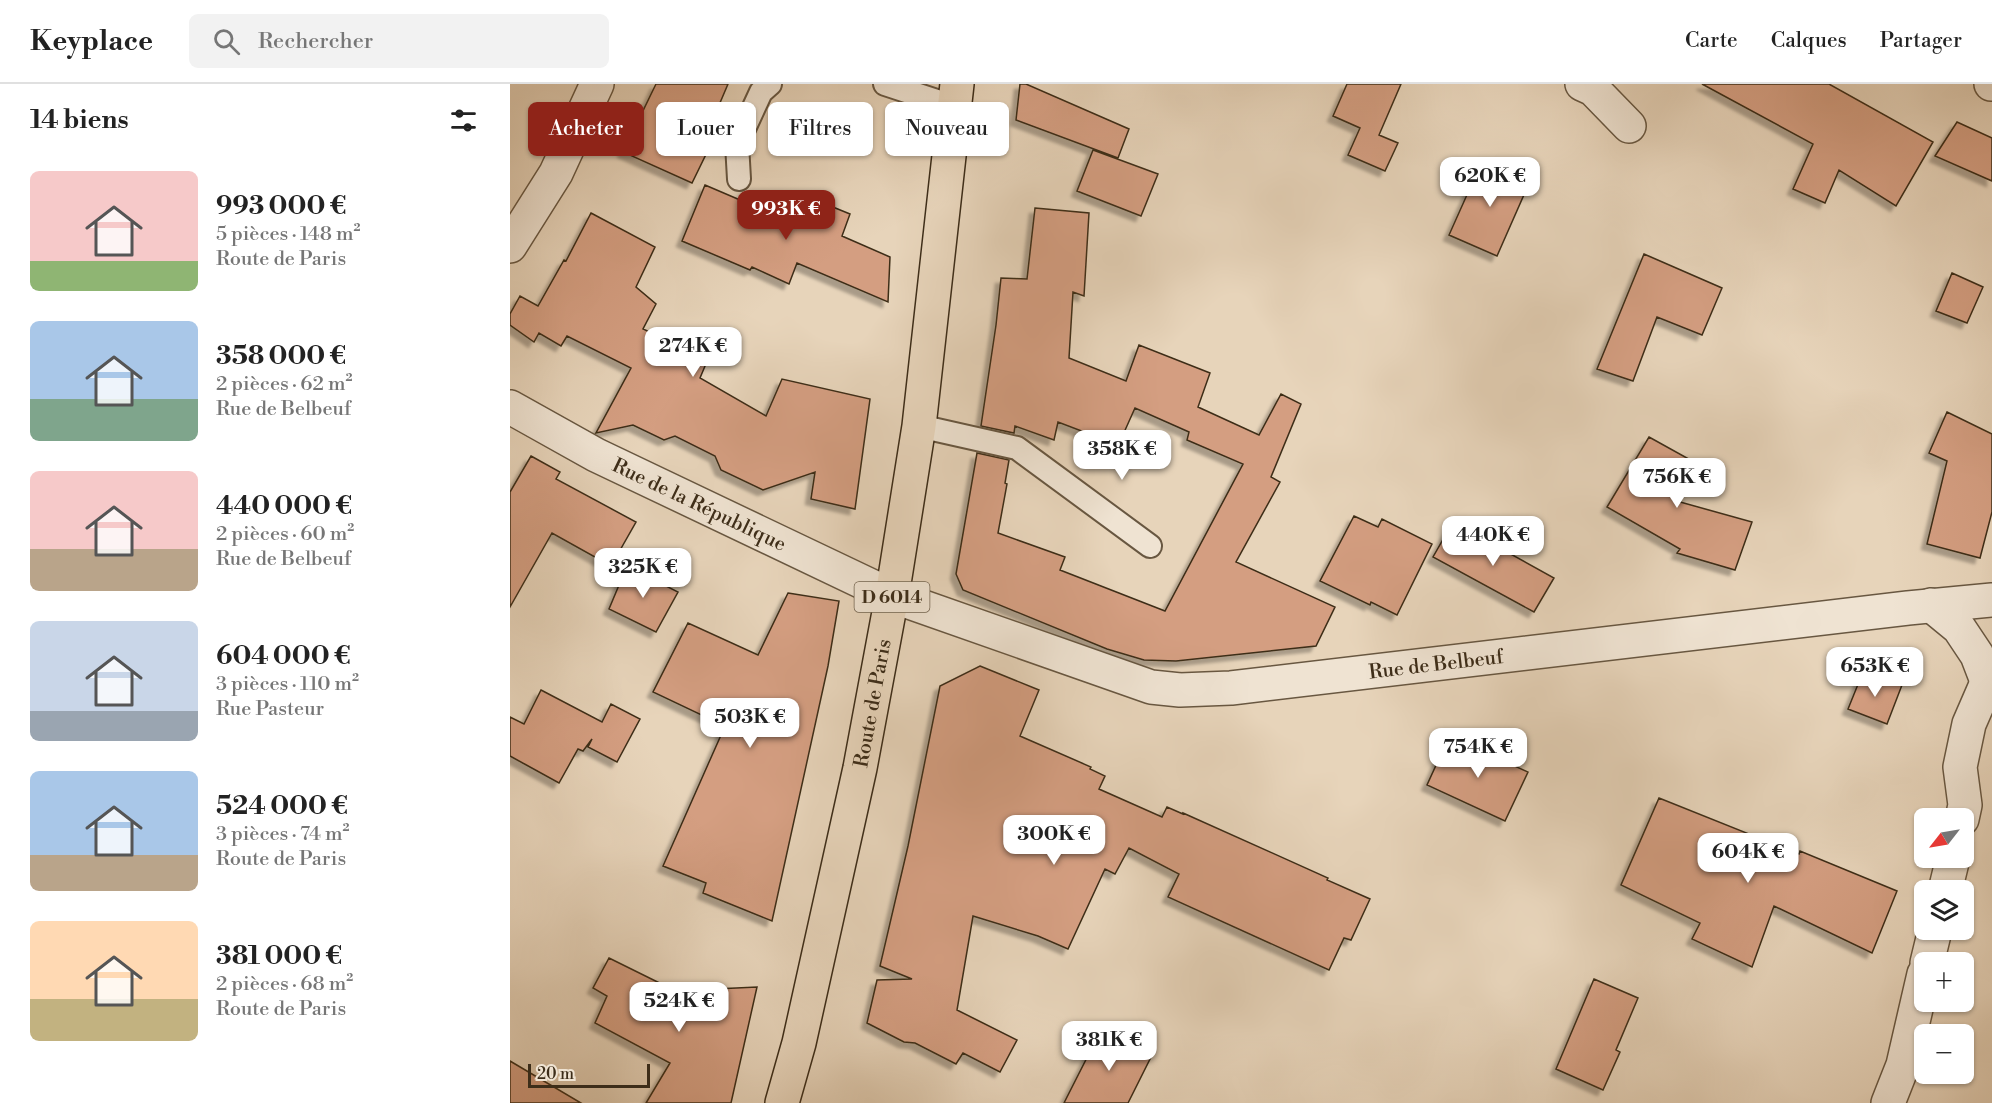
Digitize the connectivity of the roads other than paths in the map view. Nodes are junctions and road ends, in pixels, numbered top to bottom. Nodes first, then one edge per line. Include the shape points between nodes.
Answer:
1 (597, 84) edge
2 (770, 84) edge
3 (885, 84) edge
4 (1582, 84) edge
5 (956, 96) edge
6 (1629, 126) dead end
7 (739, 179) dead end
8 (510, 246) edge
9 (510, 407) edge
10 (919, 426) junction
11 (1150, 546) dead end
12 (892, 596) junction
13 (1992, 600) edge
14 (1931, 605) junction
15 (1989, 676) edge
16 (1964, 808) edge
17 (1915, 1012) edge
18 (782, 1103) edge
19 (1888, 1103) edge

1 - 8 street via 556,173
2 - 7 lane via 761,92 737,144
3 - 5 lane
4 - 6 street via 1593,89
5 - 10 main road, Route de Paris / D 6014
9 - 12 street, Rue de la République via 596,455
10 - 11 lane via 1017,448
10 - 12 main road, Route de Paris / D 6014
12 - 14 street, Rue de Belbeuf via 1151,687 1180,690 1231,688
12 - 18 main road, Route de Paris / D 6014 via 860,768
13 - 14 street, Rue de Belbeuf
14 - 15 street via 1959,628
15 - 16 street via 1969,724 1960,767
17 - 19 street via 1903,1065

